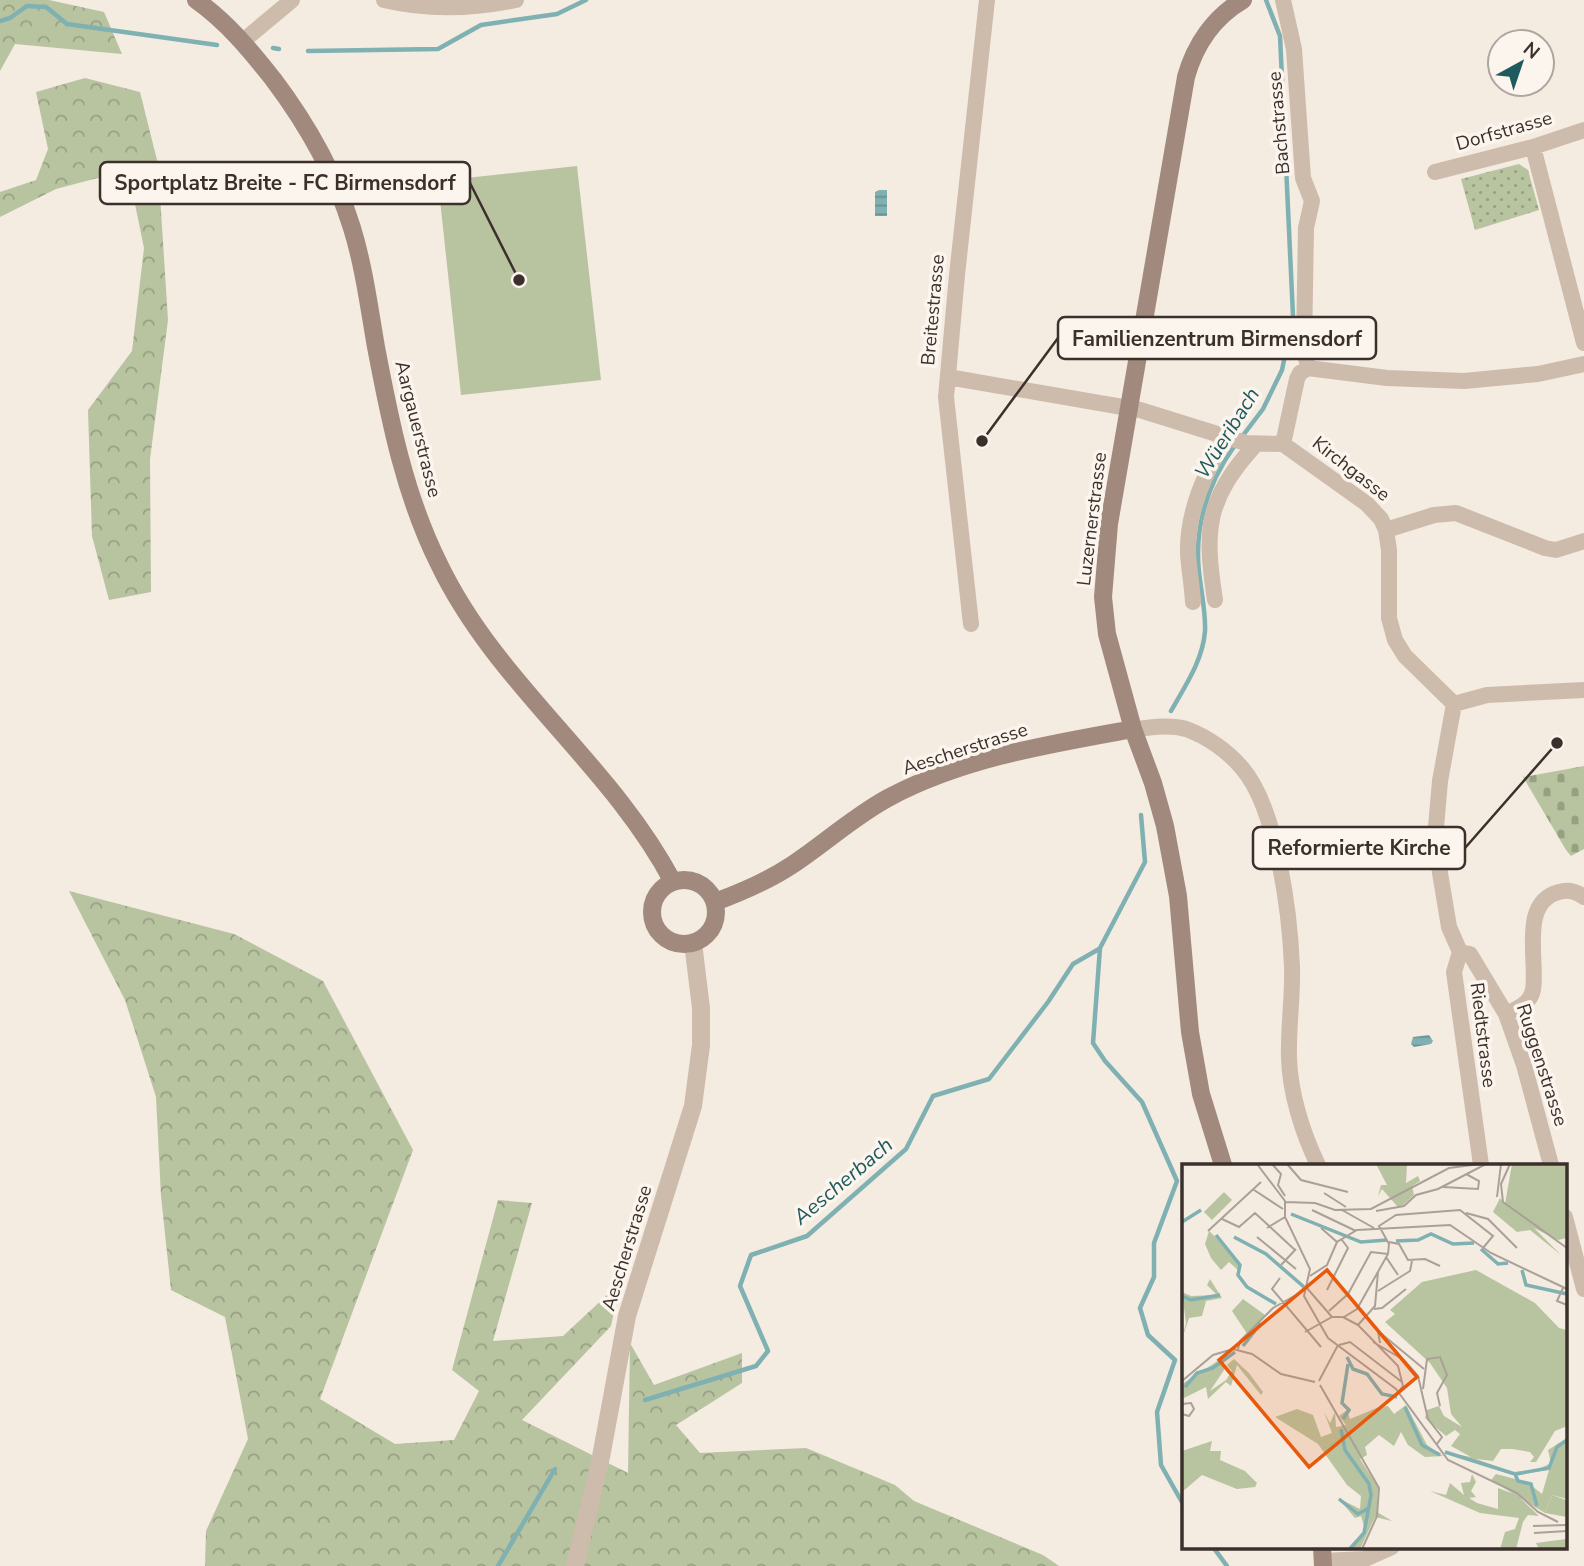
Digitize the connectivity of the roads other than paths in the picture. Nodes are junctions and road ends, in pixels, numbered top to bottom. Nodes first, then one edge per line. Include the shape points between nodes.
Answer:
1 (196, 0) edge
2 (292, 0) edge
3 (384, 0) edge
4 (516, 0) edge
5 (987, 0) edge
6 (1283, 0) edge
7 (1231, 3) edge
8 (243, 41) junction
9 (1584, 130) edge
10 (1533, 148) junction
11 (1435, 172) dead end
12 (1584, 343) edge
13 (1584, 364) edge
14 (1308, 368) junction
15 (948, 377) junction
16 (1129, 407) junction
17 (1240, 440) junction
18 (1283, 444) junction
19 (1386, 530) junction
20 (1584, 541) edge
21 (1215, 600) dead end
22 (1193, 601) dead end
23 (971, 624) dead end
24 (1584, 690) edge
25 (1454, 704) junction
26 (1133, 729) junction
27 (673, 882) junction
28 (1584, 897) edge
29 (715, 902) junction
30 (693, 943) junction
31 (1460, 953) junction
32 (1506, 1014) junction
33 (1223, 1164) edge
34 (1318, 1164) edge
35 (1481, 1164) edge
36 (1551, 1164) edge
37 (1566, 1221) edge
38 (1584, 1289) edge
39 (1390, 1548) edge
40 (1322, 1558) edge
41 (575, 1566) edge

1 - 8 main road, Aargauerstrasse
2 - 8 street
3 - 4 street via 447,7
5 - 15 street, Breitestrasse
6 - 14 street, Bachstrasse via 1294,49 1303,178 1312,201 1306,228 1304,347
7 - 16 main road, Luzernerstrasse via 1205,35 1186,77
8 - 27 main road, Aargauerstrasse via 300,117 344,205 364,277 393,433 439,564 486,643 630,813
9 - 10 street, Dorfstrasse
10 - 11 street, Dorfstrasse
10 - 12 street
13 - 14 street via 1464,381
14 - 18 street via 1297,379
15 - 16 street, Kirchgasse
15 - 23 street, Breitestrasse via 949,433
16 - 17 street, Kirchgasse
16 - 26 main road, Luzernerstrasse via 1109,524 1103,597 1107,634
17 - 18 street, Kirchgasse
17 - 21 street via 1238,464 1221,489 1212,516 1209,561
17 - 22 street via 1208,468 1198,492 1188,551
18 - 19 street, Kirchgasse via 1367,504
19 - 20 street via 1456,513 1545,548 1556,550
19 - 25 street, Kirchgasse via 1389,618 1395,640
24 - 25 street via 1487,695
25 - 31 street, Riedtstrasse via 1436,827 1449,928
26 - 29 main road, Aescherstrasse via 1042,746 922,782 865,812 791,866
26 - 33 main road, Luzernerstrasse via 1165,825 1185,950 1190,1032 1201,1094
26 - 34 street via 1171,727 1198,734 1224,750 1256,790 1281,869 1292,970 1289,1060 1296,1101
27 - 29 main road via 698,883
27 - 30 main road via 654,900 656,926 668,939
28 - 32 street via 1566,890 1540,904 1534,926 1533,991 1527,1003
29 - 30 main road via 713,927
30 - 41 street, Aescherstrasse via 701,1045 692,1106 627,1316
31 - 32 street, Ruggenstrasse via 1470,954
31 - 35 street, Riedtstrasse via 1454,972
32 - 36 street, Ruggenstrasse
37 - 38 street
39 - 40 street via 1365,1559

